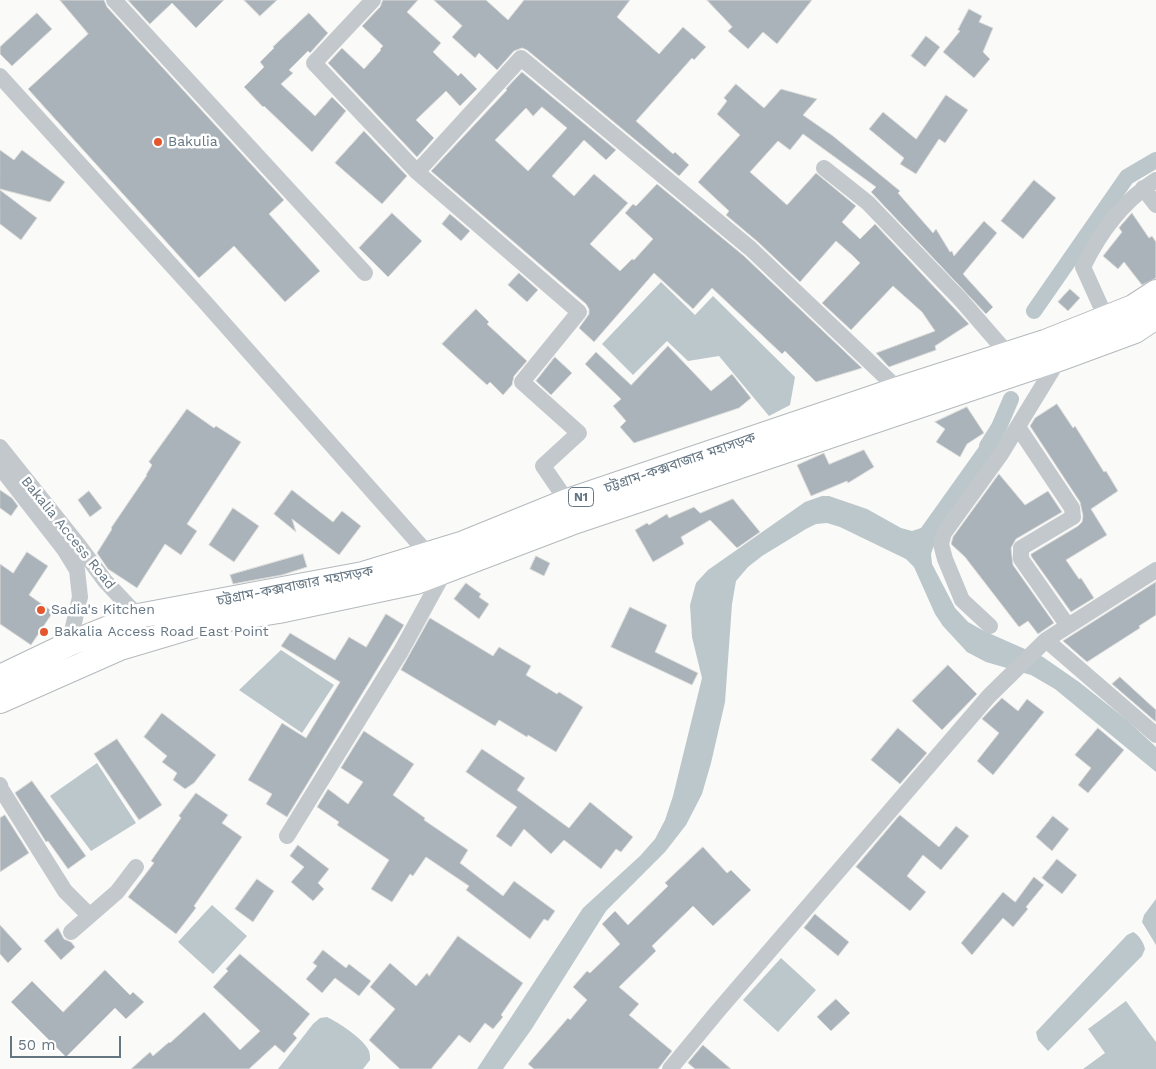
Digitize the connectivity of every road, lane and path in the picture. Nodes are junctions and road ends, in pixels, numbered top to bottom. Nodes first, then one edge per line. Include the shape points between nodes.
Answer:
1 (114, 0) edge
2 (373, 0) edge
3 (0, 76) edge
4 (824, 168) dead end
5 (417, 172) junction
6 (1149, 184) edge
7 (1156, 205) edge
8 (365, 273) dead end
9 (1156, 292) edge
10 (1156, 317) edge
11 (1106, 318) junction
12 (1007, 353) junction
13 (1059, 359) junction
14 (898, 389) junction
15 (1018, 427) junction
16 (0, 447) edge
17 (0, 467) edge
18 (567, 502) junction
19 (461, 544) junction
20 (428, 554) junction
21 (80, 560) junction
22 (1156, 570) edge
23 (445, 572) junction
24 (138, 616) junction
25 (990, 626) dead end
26 (1068, 626) junction
27 (69, 644) junction
28 (1041, 646) junction
29 (0, 677) edge
30 (0, 701) edge
31 (1156, 735) edge
32 (0, 785) edge
33 (287, 836) dead end
34 (136, 867) dead end
35 (89, 915) junction
36 (71, 932) dead end
37 (670, 1069) edge

1 - 8 street
2 - 5 street via 314,63
3 - 20 street
4 - 12 street via 868,203
5 - 14 street via 521,58 751,249
5 - 18 street via 578,312 522,382 579,433 543,466
6 - 7 street
6 - 11 street via 1112,218 1082,267
9 - 11 highway, চট্টগ্রাম-কক্সবাজার মহাসড়ক / N1 via 1133,307
10 - 13 highway, চট্টগ্রাম-কক্সবাজার মহাসড়ক / N1 via 1135,331
11 - 12 highway, চট্টগ্রাম-কক্সবাজার মহাসড়ক / N1
12 - 14 highway, চট্টগ্রাম-কক্সবাজার মহাসড়ক / N1
13 - 15 street
13 - 23 highway, চট্টগ্রাম-কক্সবাজার মহাসড়ক / N1 via 571,523
14 - 18 highway, চট্টগ্রাম-কক্সবাজার মহাসড়ক / N1
15 - 25 street via 944,534 941,544 962,600
15 - 26 street via 1072,508 1073,517 1021,548 1020,554
16 - 21 street, Bakalia Access Road
17 - 21 street, Bakalia Access Road via 64,549
18 - 19 highway, চট্টগ্রাম-কক্সবাজার মহাসড়ক / N1
19 - 20 highway, চট্টগ্রাম-কক্সবাজার মহাসড়ক / N1
19 - 23 street
20 - 24 highway, চট্টগ্রাম-কক্সবাজার মহাসড়ক / N1 via 363,574
21 - 24 street, Bakalia Access Road
21 - 27 street, Bakalia Access Road via 77,570 80,597
22 - 26 street
23 - 30 highway, চট্টগ্রাম-কক্সবাজার মহাসড়ক / N1 via 416,582 279,611 204,623 120,648
23 - 33 street
24 - 27 highway, চট্টগ্রাম-কক্সবাজার মহাসড়ক / N1
26 - 28 street
27 - 29 highway, চট্টগ্রাম-কক্সবাজার মহাসড়ক / N1
28 - 31 street
28 - 37 street via 989,696
32 - 35 street via 66,891
34 - 35 street via 117,892
35 - 36 street

